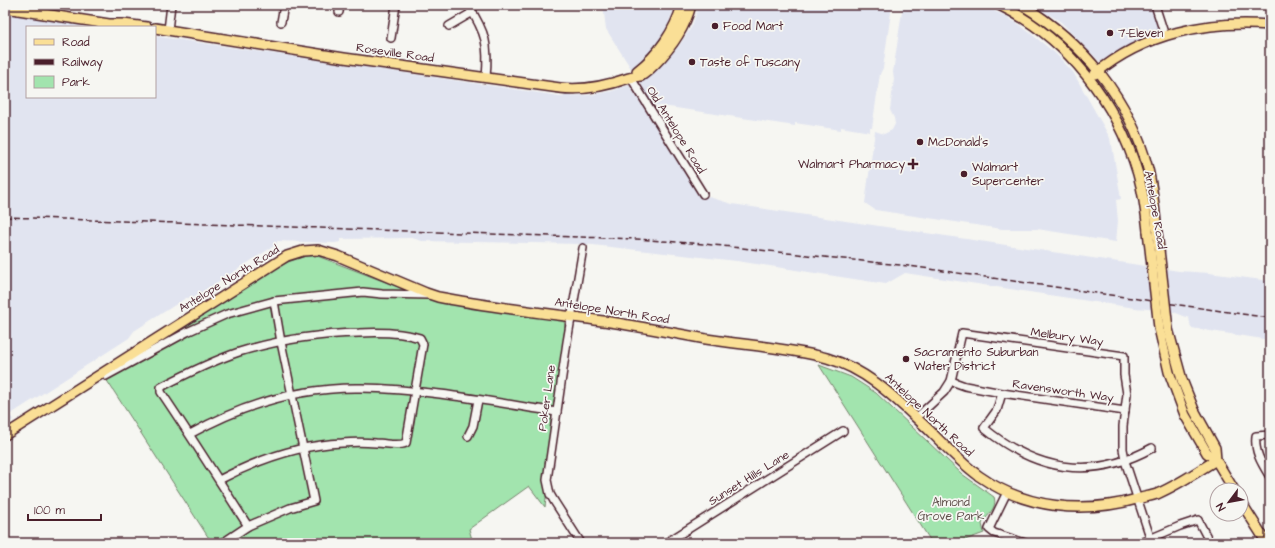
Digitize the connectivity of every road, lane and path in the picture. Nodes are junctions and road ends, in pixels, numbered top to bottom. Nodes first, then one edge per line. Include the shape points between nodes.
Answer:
1 (171, 5) edge
2 (284, 5) edge
3 (396, 5) edge
4 (468, 5) edge
5 (682, 5) edge
6 (691, 5) edge
7 (999, 5) edge
8 (1022, 5) edge
9 (1155, 5) edge
10 (5, 8) edge
11 (473, 12) junction
12 (281, 22) dead end
13 (1270, 25) edge
14 (139, 26) edge
15 (449, 26) dead end
16 (156, 28) edge
17 (168, 30) junction
18 (1165, 36) junction
19 (391, 38) dead end
20 (1099, 71) junction
21 (486, 78) junction
22 (631, 78) junction
23 (1089, 79) junction
24 (703, 194) dead end
25 (1152, 232) junction
26 (583, 248) dead end
27 (435, 296) junction
28 (274, 301) junction
29 (196, 314) junction
30 (572, 317) junction
31 (210, 322) junction
32 (281, 342) junction
33 (98, 375) junction
34 (951, 381) junction
35 (415, 391) junction
36 (1002, 393) junction
37 (292, 395) junction
38 (478, 400) junction
39 (1125, 411) junction
40 (557, 412) junction
41 (916, 418) junction
42 (843, 431) dead end
43 (190, 434) junction
44 (5, 435) edge
45 (1270, 435) edge
46 (468, 436) dead end
47 (303, 448) junction
48 (1152, 448) dead end
49 (1125, 460) junction
50 (1216, 460) junction
51 (1270, 477) edge
52 (219, 480) junction
53 (1229, 482) edge
54 (1006, 492) junction
55 (1138, 499) junction
56 (1249, 515) edge
57 (248, 526) junction
58 (1152, 541) edge
59 (224, 542) dead end
60 (581, 543) edge
61 (666, 543) edge
62 (1025, 543) edge
63 (1140, 543) edge
64 (1210, 543) edge
65 (1267, 543) edge

1 - 17 street
2 - 12 street
3 - 19 street
4 - 11 street
5 - 22 main road, Roseville Road via 667,39
6 - 22 main road, Roseville Road via 683,27 668,50 649,70
7 - 23 main road, Antelope Road via 1022,17 1043,33 1064,51
8 - 20 main road, Antelope Road via 1061,32
9 - 18 street
10 - 14 main road via 109,24
11 - 15 street
11 - 21 street via 482,28 486,43
13 - 18 main road via 1224,24 1194,28
16 - 17 main road, Roseville Road
17 - 21 main road, Roseville Road
18 - 20 main road via 1136,48
20 - 23 main road
20 - 25 main road, Antelope Road via 1120,102 1145,159 1151,185
21 - 22 main road, Roseville Road via 571,89 602,87
22 - 24 street, Old Antelope Road
23 - 25 main road, Antelope Road via 1116,120 1132,158
25 - 50 main road, Antelope Road, bridge via 1169,372 1185,415 1207,453
26 - 30 street, Poker Lane
27 - 28 street via 363,292
27 - 29 main road, Antelope North Road via 338,256 311,250 287,256
27 - 30 main road, Antelope North Road
28 - 31 street via 227,314
28 - 32 street
29 - 31 street
29 - 33 main road, Antelope North Road
30 - 40 street, Poker Lane
30 - 41 main road, Antelope North Road via 828,359 853,369 878,384
31 - 33 street via 104,377
32 - 35 street via 326,334 411,335 420,338 423,344
32 - 37 street
32 - 43 street via 238,352 161,387 161,392
33 - 44 main road, Antelope North Road
34 - 36 street, Ravensworth Way
34 - 39 street, Melbury Way via 962,333 1124,356 1127,394
34 - 41 street, Melbury Way via 944,392
35 - 37 street via 361,388
35 - 38 street
35 - 47 street via 406,444 401,446 341,443
36 - 39 street, Ravensworth Way
36 - 49 street via 997,410 984,428 1019,452 1043,462 1067,467 1105,466
37 - 43 street via 238,411
37 - 47 street
38 - 40 street
38 - 46 street via 473,426
39 - 49 street, Melbury Way via 1122,435
40 - 60 street, Poker Lane via 547,474 548,486 554,501
41 - 54 main road, Antelope North Road via 967,466
42 - 61 street, Sunset Hills Lane
43 - 52 street
45 - 51 street via 1256,436 1255,444 1258,456
47 - 52 street via 258,462
47 - 57 street via 314,501
48 - 49 street
49 - 55 street, Melbury Way
50 - 53 main road, Antelope Road
50 - 55 main road, Antelope North Road via 1170,488
52 - 57 street
54 - 55 main road, Antelope North Road via 1045,504 1075,508 1110,506
54 - 62 street via 989,529
55 - 58 street, Melbury Way
56 - 65 main road
57 - 59 street
58 - 63 street
58 - 64 street via 1180,526 1198,520

